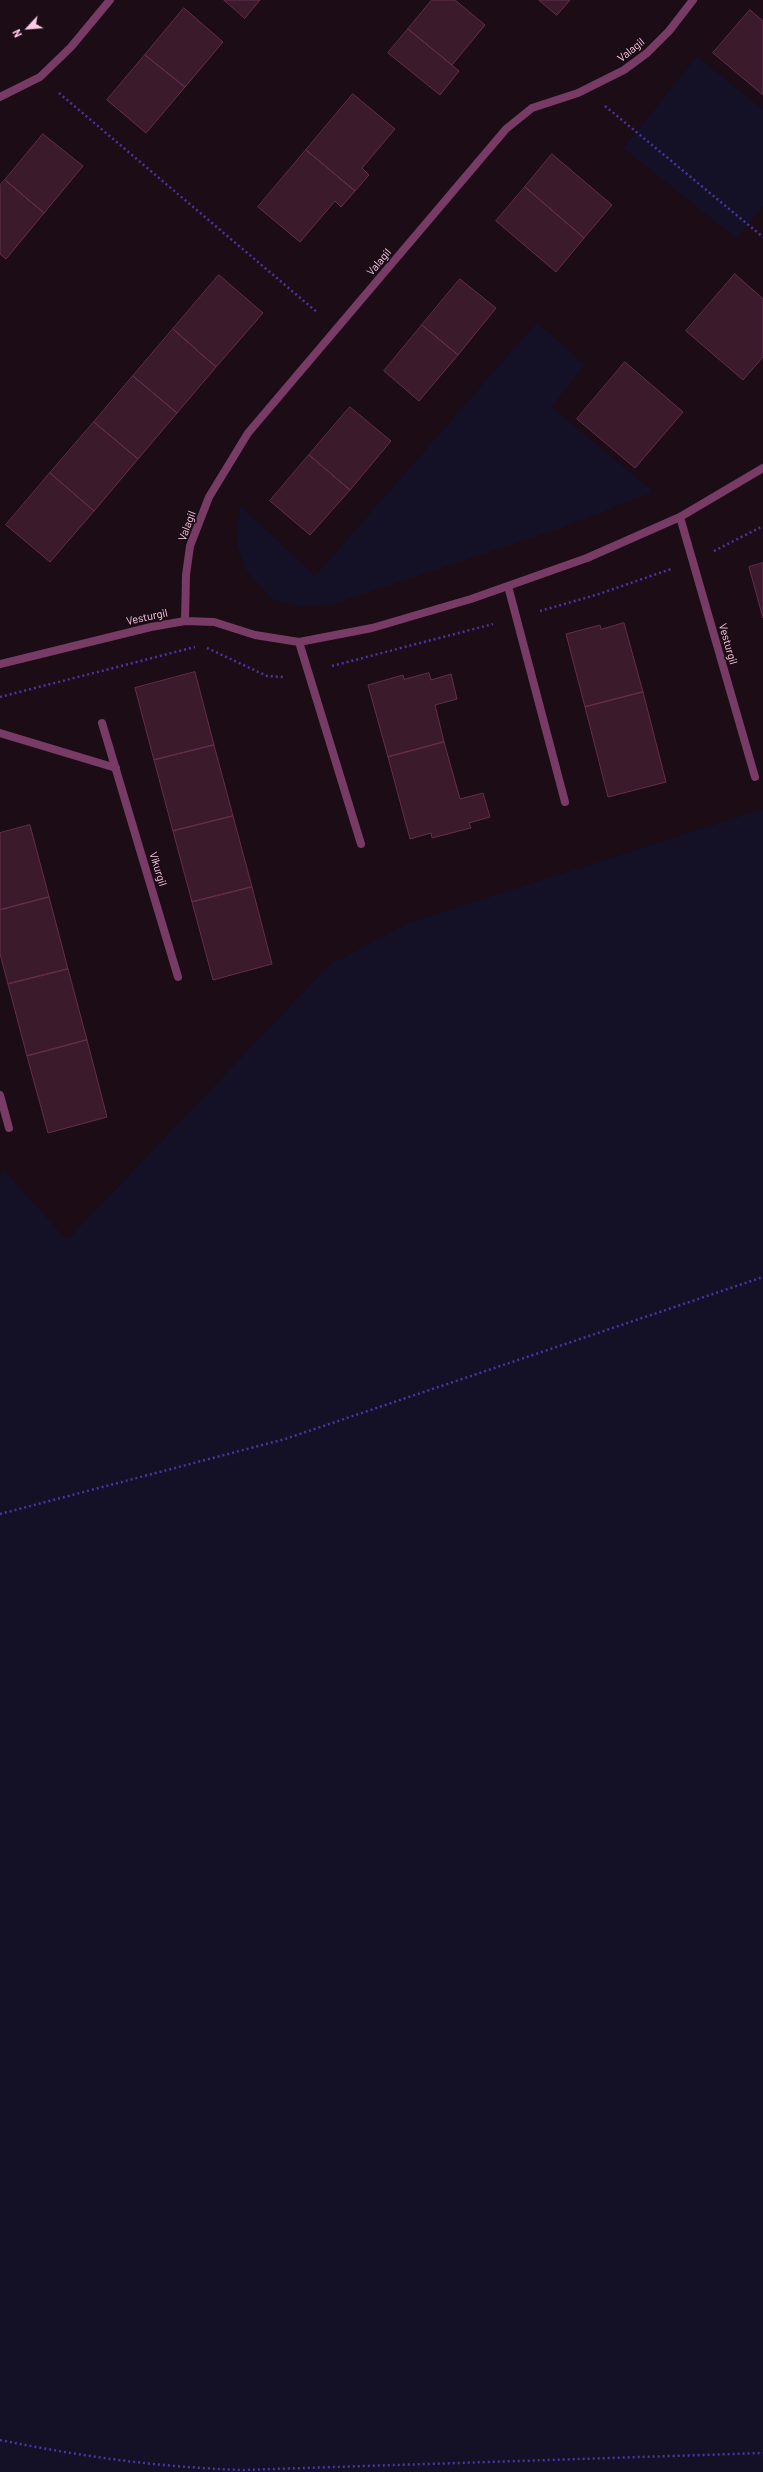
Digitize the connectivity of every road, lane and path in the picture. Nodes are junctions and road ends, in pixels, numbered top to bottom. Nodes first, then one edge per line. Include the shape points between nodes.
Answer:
1 (110, 0) edge
2 (693, 0) edge
3 (40, 77) junction
4 (585, 90) junction
5 (0, 97) edge
6 (763, 237) edge
7 (336, 329) junction
8 (763, 468) edge
9 (680, 517) junction
10 (508, 586) junction
11 (185, 621) junction
12 (299, 642) junction
13 (0, 664) edge
14 (102, 723) dead end
15 (0, 733) edge
16 (116, 768) junction
17 (755, 776) dead end
18 (565, 802) dead end
19 (361, 844) dead end
20 (178, 977) dead end
21 (0, 1095) edge
22 (9, 1128) dead end
23 (763, 1277) edge
24 (0, 1514) edge
25 (0, 2440) edge
26 (763, 2454) edge

1 - 3 street via 71,47
2 - 4 street, Valagil via 669,31 647,53 624,70
3 - 5 street
3 - 7 path
4 - 6 path
4 - 7 street, Valagil via 532,108 506,129
7 - 11 street, Valagil via 248,432 209,497 190,546 186,575
8 - 9 street, Vesturgil
9 - 10 street, Vesturgil via 587,558
9 - 17 street, Vesturgil
10 - 12 street, Vesturgil via 372,628
10 - 18 street
11 - 12 street, Vesturgil via 214,622 255,636
11 - 13 street, Vesturgil
12 - 19 street
14 - 16 street, Víkurgil
15 - 16 street
16 - 20 street, Víkurgil
21 - 22 street
23 - 24 path via 285,1439
25 - 26 path via 124,2463 243,2470

